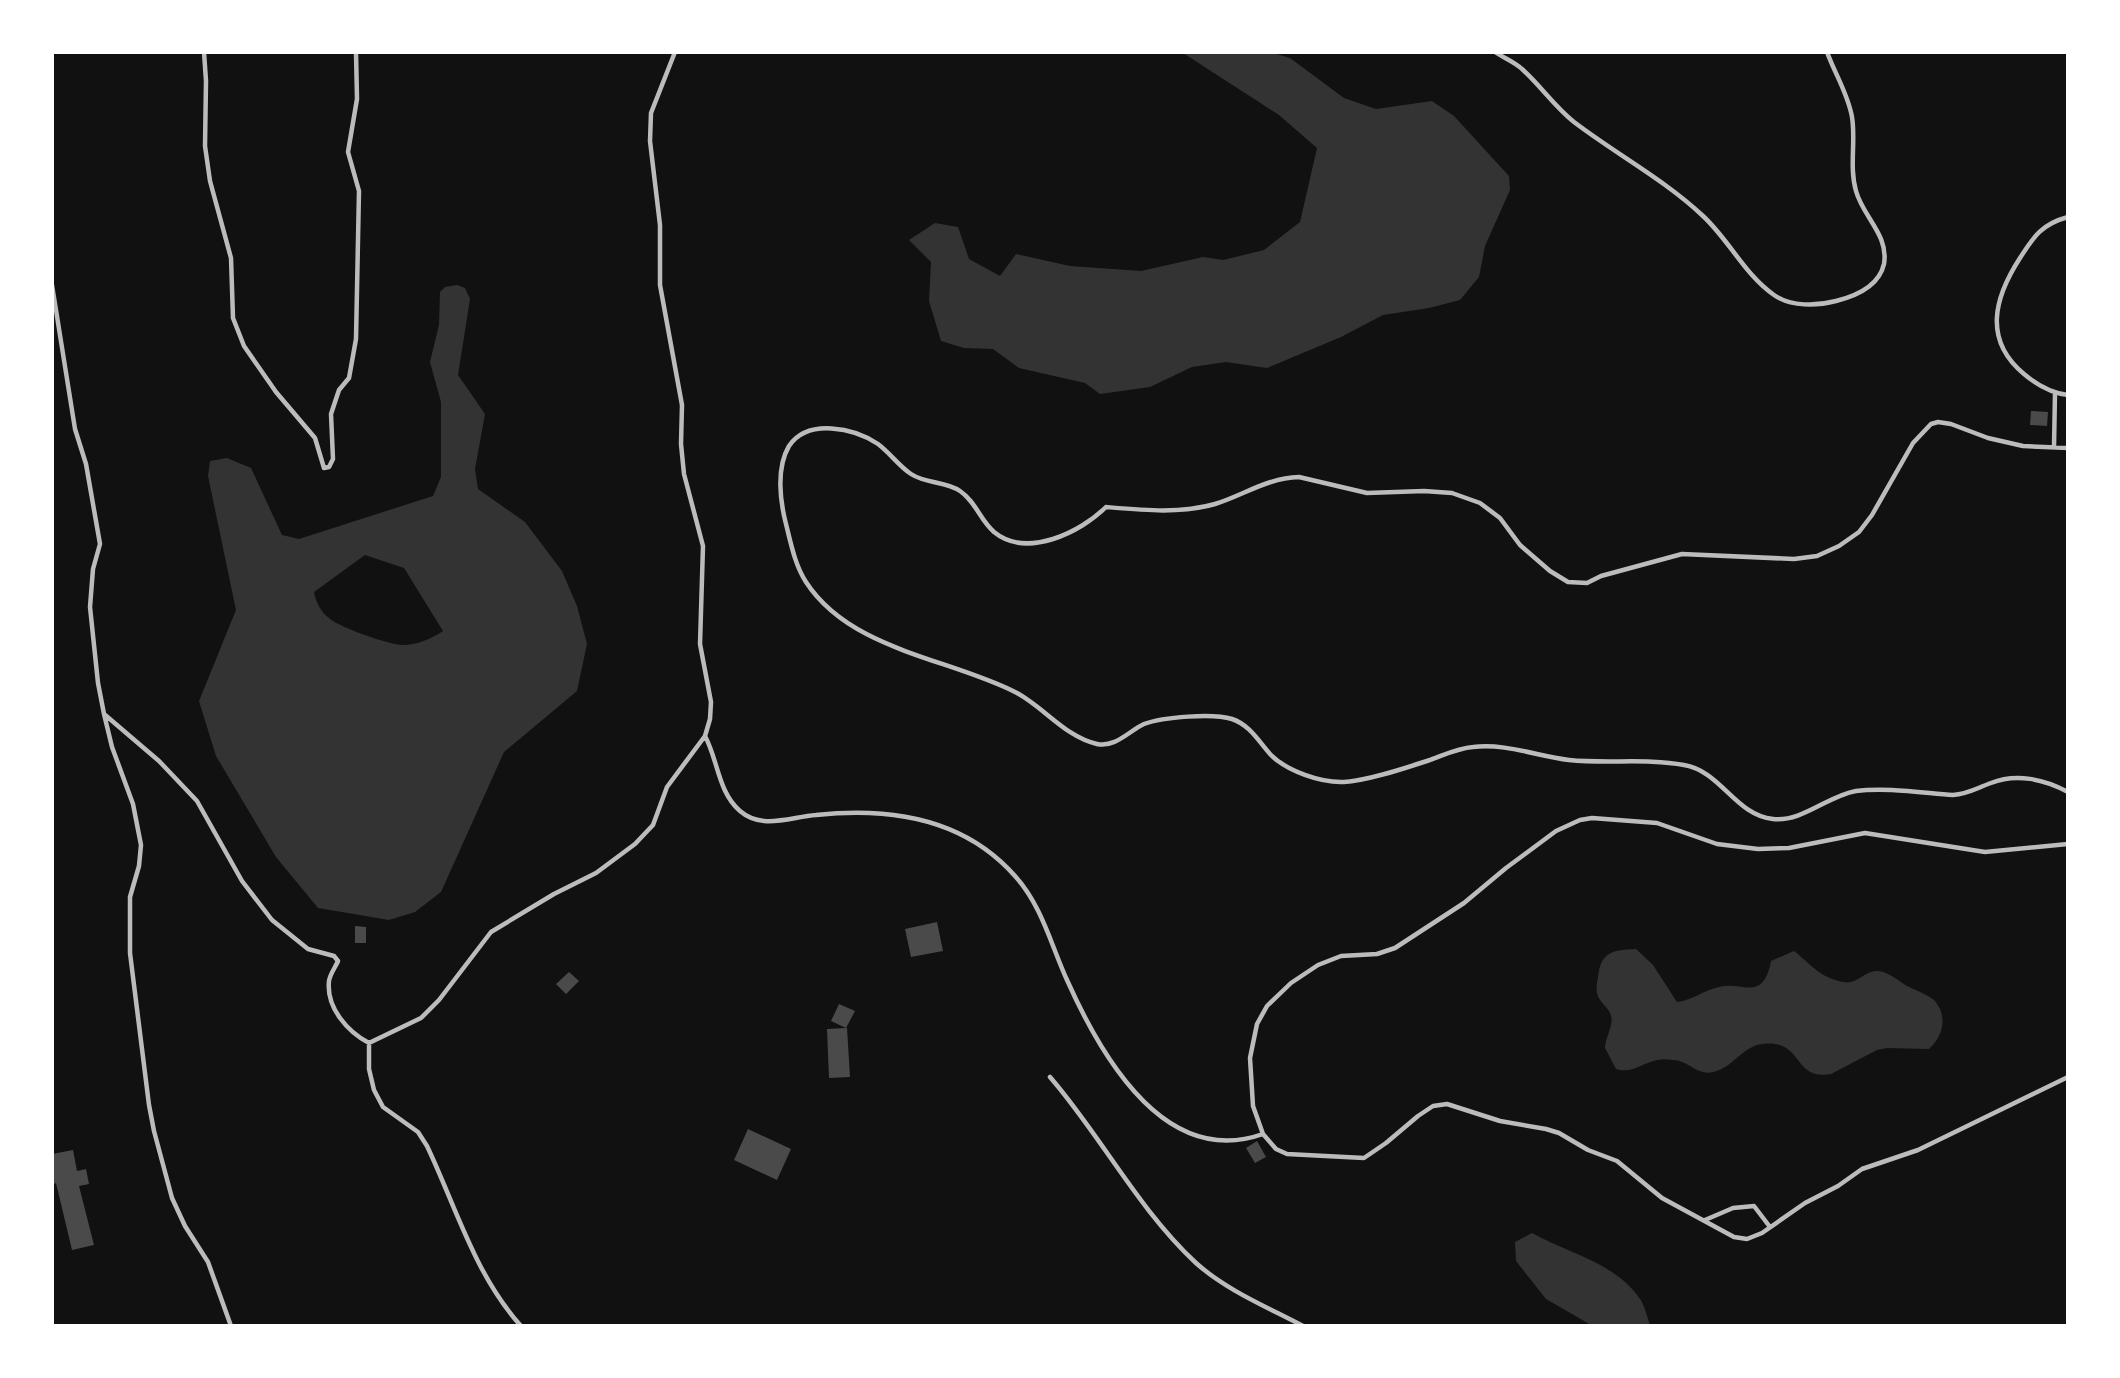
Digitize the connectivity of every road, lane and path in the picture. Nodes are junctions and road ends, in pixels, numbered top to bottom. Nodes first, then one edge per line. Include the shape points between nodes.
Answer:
1 (204, 52) edge
2 (356, 52) edge
3 (675, 52) edge
4 (1495, 52) edge
5 (1827, 52) edge
6 (2067, 217) edge
7 (52, 285) edge
8 (2055, 393) junction
9 (2067, 395) edge
10 (2054, 447) junction
11 (2067, 448) edge
12 (104, 714) junction
13 (705, 736) junction
14 (2067, 792) edge
15 (2067, 844) edge
16 (369, 1043) junction
17 (1050, 1077) dead end
18 (2067, 1077) edge
19 (1263, 1134) junction
20 (1705, 1220) junction
21 (1770, 1227) junction
22 (231, 1325) edge
23 (521, 1325) edge
24 (1303, 1325) edge

1 - 2 lane via 205,146 231,258 233,318 244,346 315,438 324,468 333,459 331,414 338,390 349,378 356,339 359,191 348,152 356,99
3 - 13 lane via 651,113 650,141 660,225 660,285 682,405 684,474 703,546 701,644 711,702
4 - 5 lane via 1520,66 1574,122 1706,218 1774,295 1811,305 1860,293 1875,281 1884,265 1883,240 1856,192 1852,119
6 - 8 lane via 2050,222 2037,234 2003,287 1996,329 2012,364
7 - 12 lane via 75,429 100,544 90,607
8 - 9 lane
8 - 10 lane
10 - 11 lane
10 - 14 lane via 2023,446 1951,425 1931,424 1913,443 1859,532 1839,546 1817,556 1794,559 1682,554 1587,583 1568,582 1550,571 1520,545 1500,518 1480,503 1452,493 1367,493 1288,477 1191,508 1106,507 1073,532 1032,543 1009,540 993,531 970,497 952,486 911,474 874,441 838,429 799,436 788,448 780,486 794,555 804,579 827,606 884,643 1020,694 1093,743 1104,745 1145,724 1209,717 1234,719 1255,734 1274,758 1298,772 1345,782 1474,747 1501,747 1574,761 1684,765 1702,770 1745,808 1777,820 1870,790 1968,794 2007,778 2022,778
12 - 16 lane via 197,801 242,881 272,920 308,949 334,956 338,961 329,988 335,1009 345,1026
12 - 22 lane via 141,845 130,897 130,953 154,1131 172,1198 208,1262
13 - 16 lane via 667,787 653,825 635,844 596,873 491,932 421,1018
13 - 19 lane via 731,803 757,821 862,812 895,814 964,835 994,855 1034,901 1084,1015 1105,1053 1138,1096 1159,1117 1184,1132 1234,1140
15 - 19 lane via 1985,852 1865,833 1789,848 1758,849 1717,844 1657,823 1580,820 1556,831 1464,903 1395,948 1318,964 1267,1006 1257,1024 1250,1058 1253,1106
16 - 23 lane via 369,1069 383,1107 418,1132 427,1146 474,1256
17 - 24 lane via 1158,1222 1197,1263 1219,1280
18 - 21 lane via 1917,1150 1862,1169
19 - 20 lane via 1287,1154 1364,1157 1425,1111 1447,1104 1559,1133 1617,1161 1662,1198
20 - 21 lane via 1734,1237 1747,1239
20 - 21 lane via 1733,1208 1754,1206

